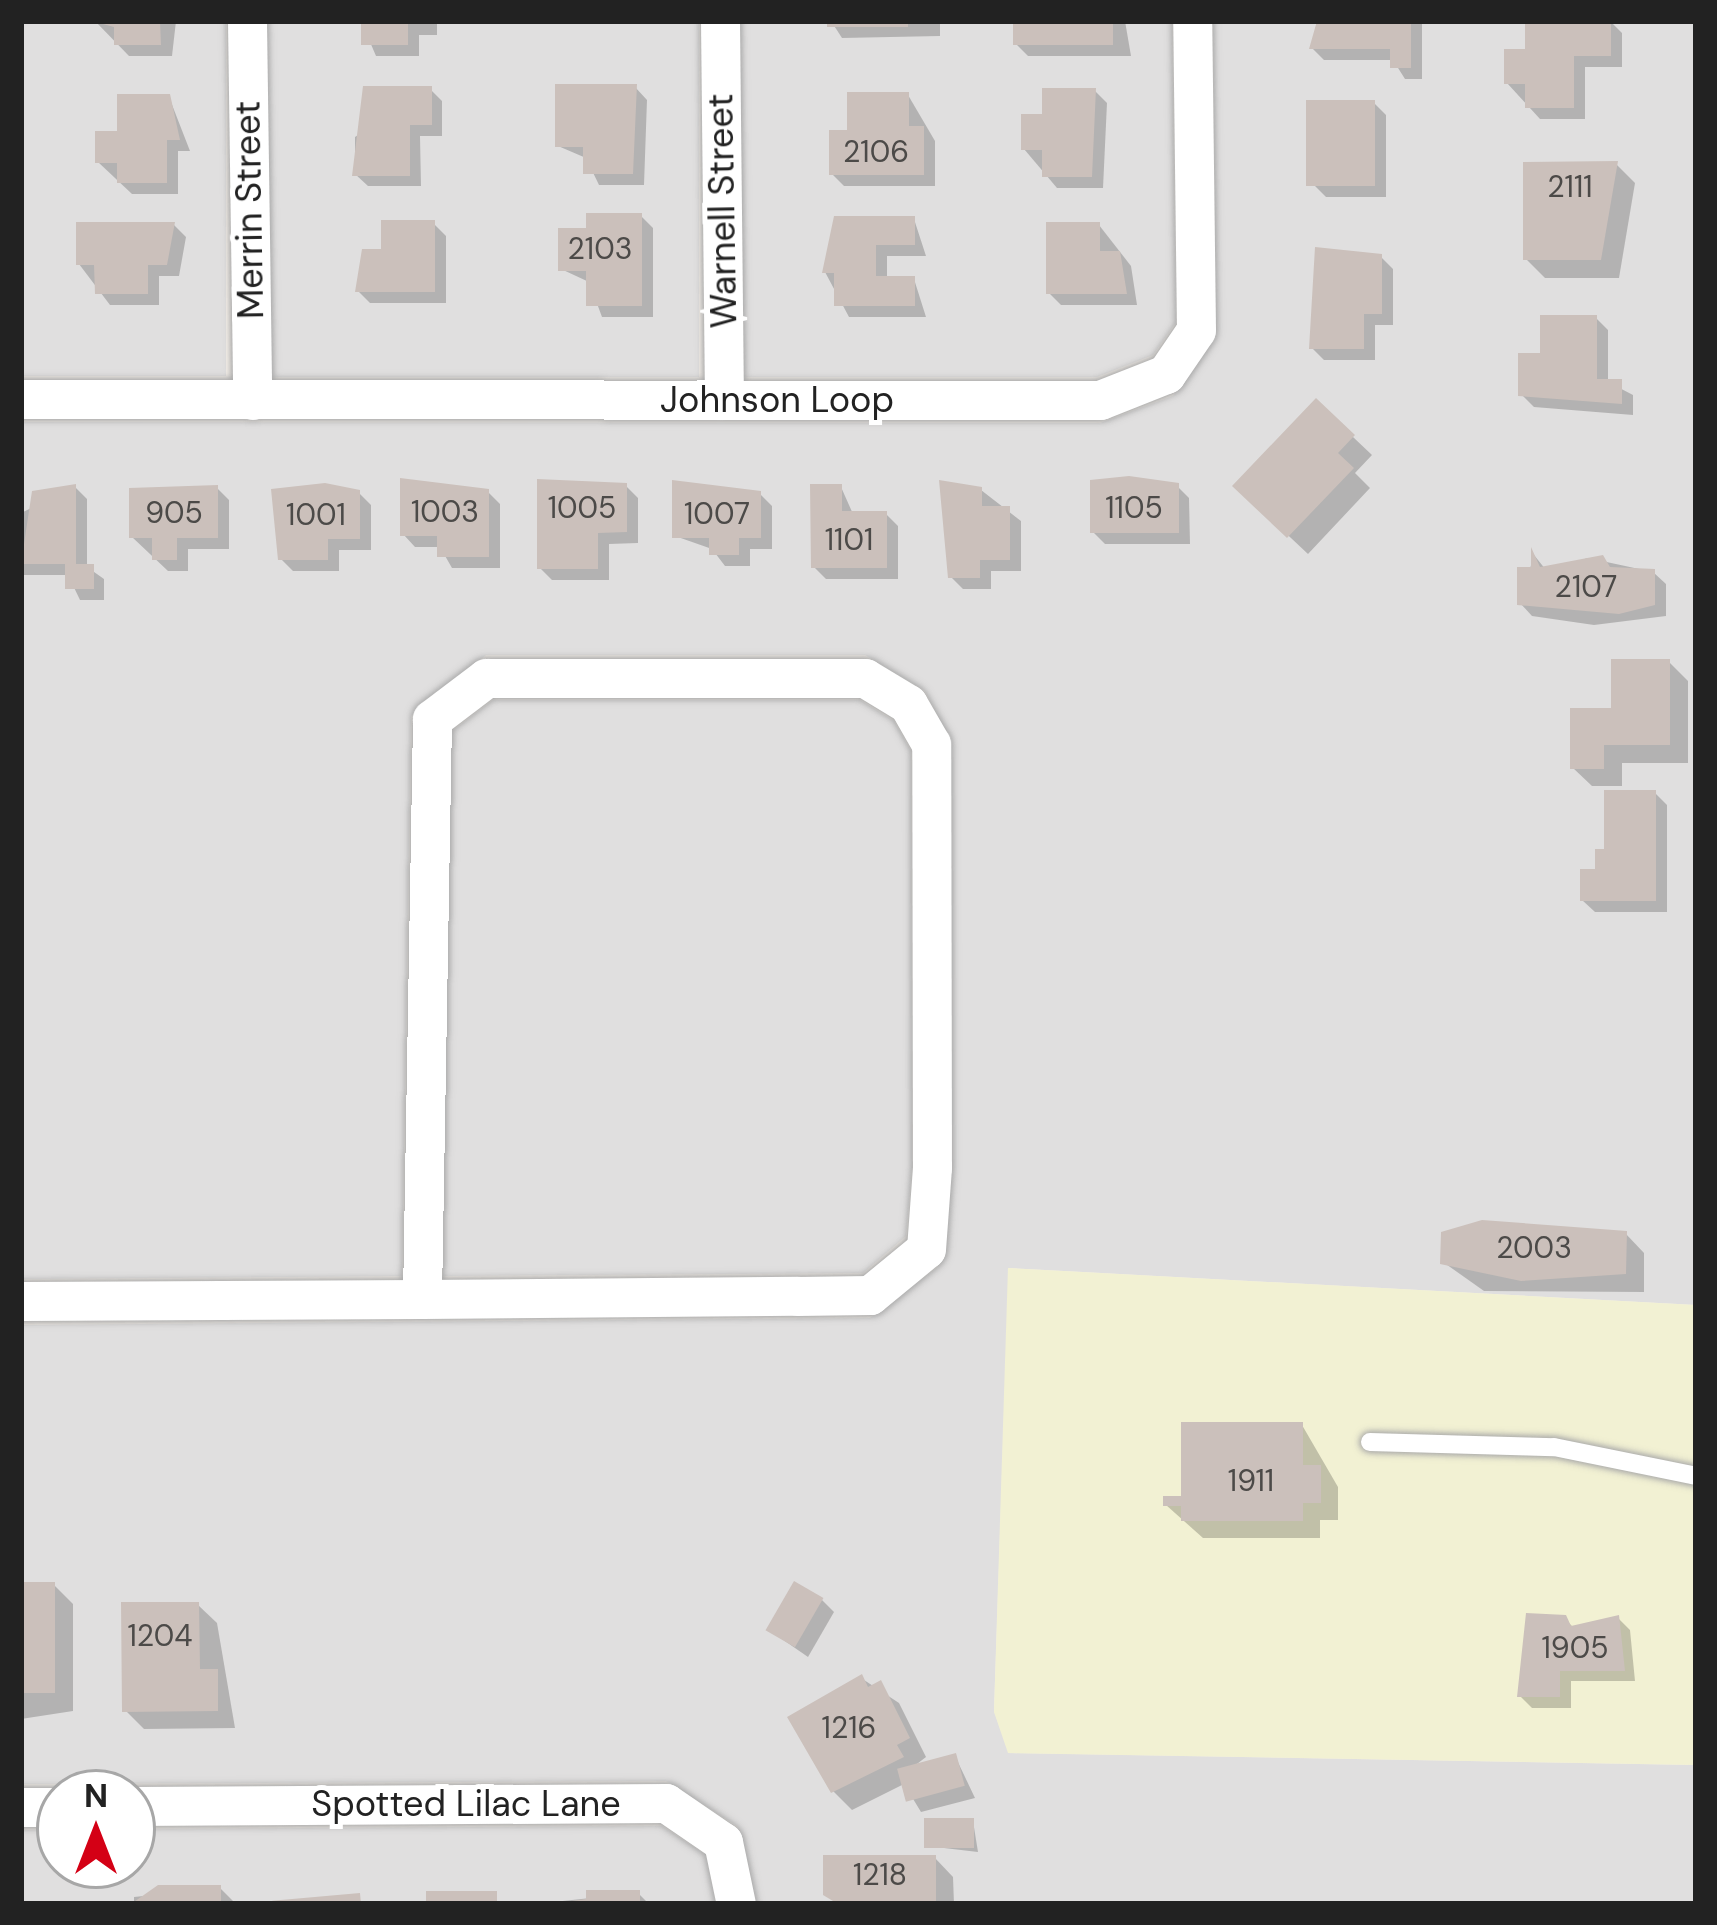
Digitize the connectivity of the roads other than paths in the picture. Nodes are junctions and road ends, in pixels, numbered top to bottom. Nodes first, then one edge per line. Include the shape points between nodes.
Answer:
1 (247, 21) edge
2 (720, 21) edge
3 (1192, 21) edge
4 (21, 399) edge
5 (252, 400) junction
6 (724, 400) junction
7 (422, 1299) junction
8 (21, 1301) edge
9 (1370, 1442) dead end
10 (1696, 1476) edge
11 (156, 1806) edge
12 (736, 1904) edge

1 - 5 street, Merrin Street
2 - 6 street, Warnell Street
3 - 6 street, Johnson Loop via 1196,330 1166,374 1100,400
4 - 5 street, Johnson Loop
5 - 6 street, Johnson Loop
7 - 7 street via 870,1295 926,1249 931,744 908,704 865,678 486,678 431,718
7 - 8 street
9 - 10 lane via 1554,1447
11 - 12 street, Spotted Lilac Lane via 666,1803 723,1842

